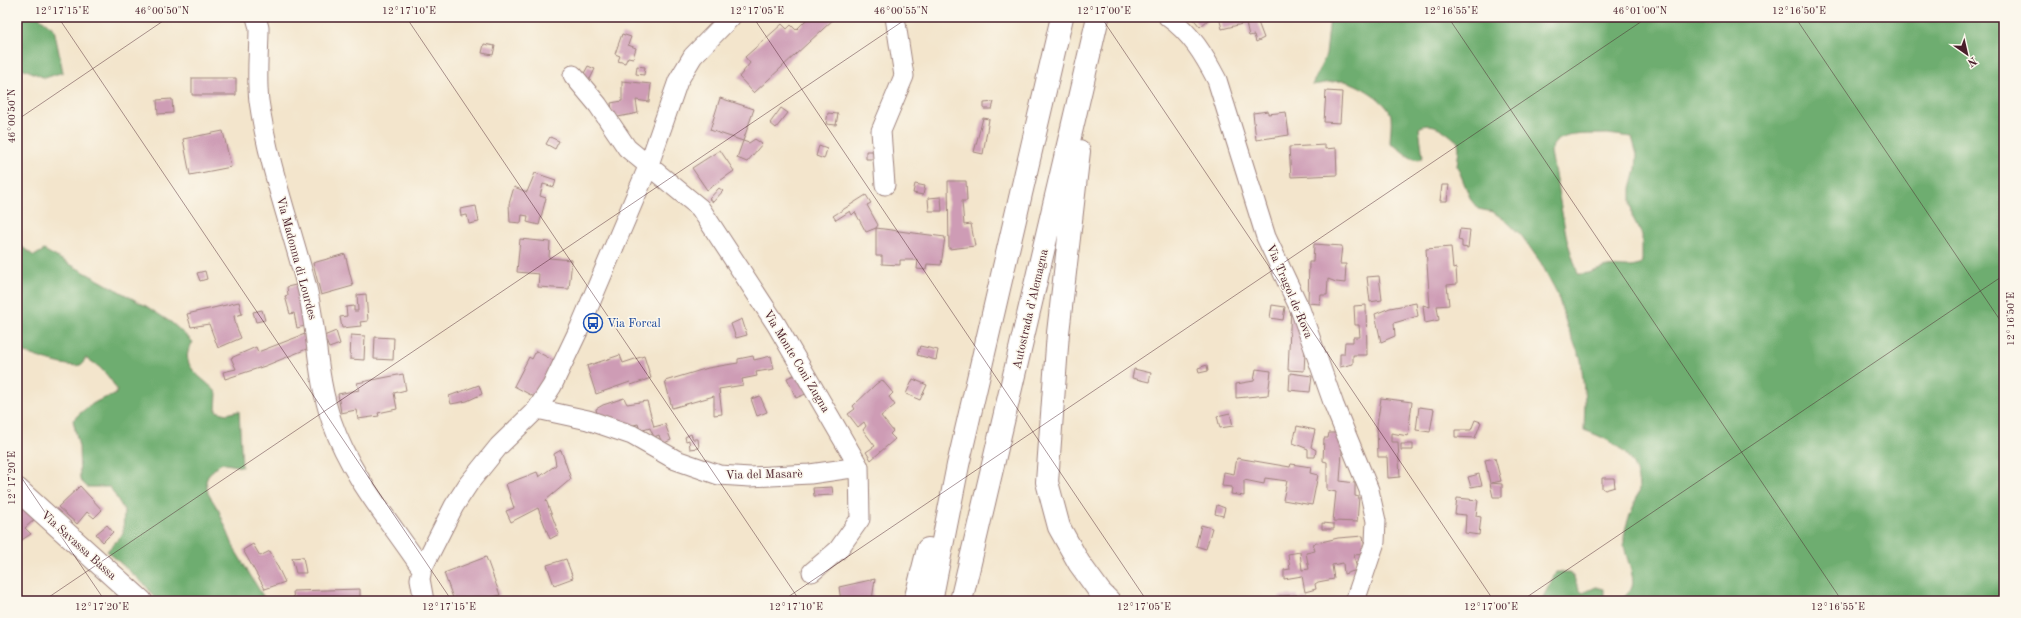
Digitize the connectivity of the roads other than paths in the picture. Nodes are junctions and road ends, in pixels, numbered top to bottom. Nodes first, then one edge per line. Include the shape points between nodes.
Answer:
1 (256, 17) edge
2 (731, 17) edge
3 (895, 17) edge
4 (1062, 17) edge
5 (1098, 17) edge
6 (1168, 17) edge
7 (1092, 45) junction
8 (573, 75) dead end
9 (648, 167) junction
10 (885, 185) dead end
11 (537, 409) junction
12 (958, 464) junction
13 (859, 467) junction
14 (17, 489) edge
15 (422, 569) junction
16 (812, 572) dead end
17 (141, 601) edge
18 (424, 601) edge
19 (915, 601) edge
20 (931, 601) edge
21 (961, 601) edge
22 (1109, 601) edge
23 (1355, 601) edge

1 - 15 street, Via Madonna di Lourdes via 259,28 259,99 270,159 307,289 315,328 319,377 332,422 349,460 371,498
2 - 9 street via 693,56 678,81
3 - 10 street via 904,76 881,131
4 - 12 main road
5 - 7 main road, Autostrada d'Alemagna
6 - 23 street, Via Tragol de Rova via 1192,38 1217,80 1266,237 1300,309 1368,490 1376,521 1375,542
7 - 21 main road, Autostrada d'Alemagna
7 - 22 main road via 1058,333 1047,482 1059,527 1079,563
8 - 9 street, Via Monte Coni Zugna via 598,105 627,148
9 - 11 street via 580,327 552,386
9 - 13 street, Via Monte Coni Zugna via 700,208 776,324
11 - 13 street, Via del Masarè via 588,420 632,434 676,460 719,475 750,477 810,474
11 - 15 street via 499,446 469,483 454,506
12 - 19 main road via 923,561
12 - 20 main road
13 - 16 street, Via Monte Coni Zugna via 860,519 838,550
14 - 17 main road, Via Savassa Bassa
15 - 18 street via 420,579

